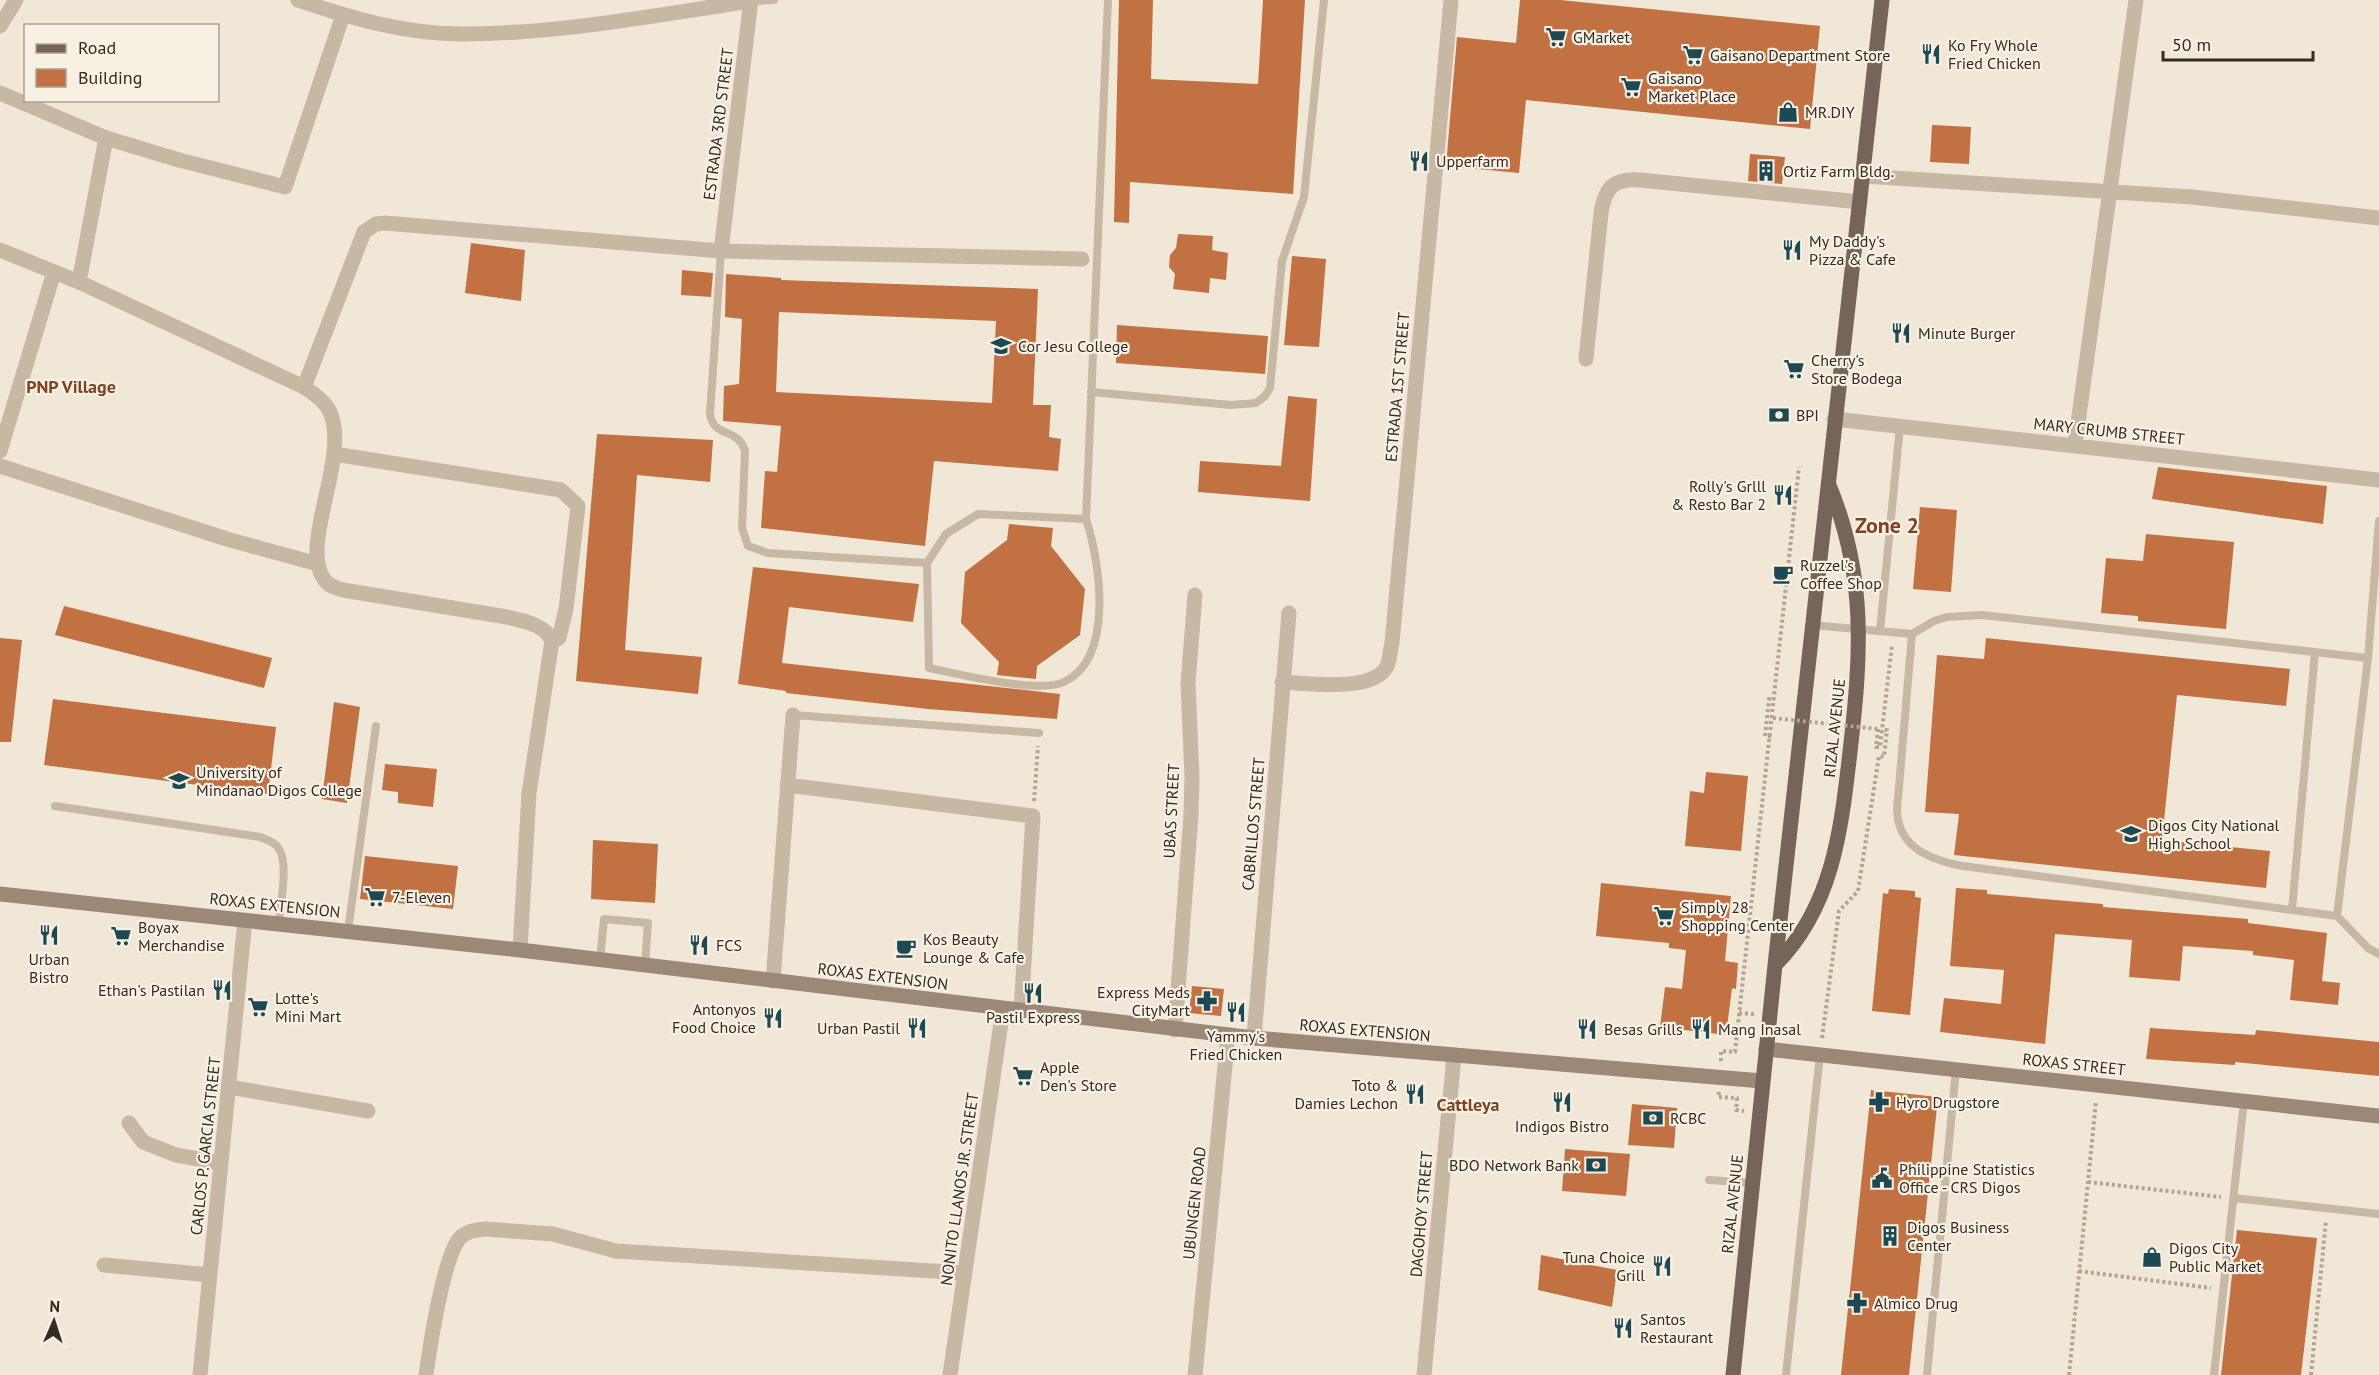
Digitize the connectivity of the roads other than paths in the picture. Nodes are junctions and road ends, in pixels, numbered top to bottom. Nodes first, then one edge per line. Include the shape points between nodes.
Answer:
1 (16, 0) edge
2 (298, 0) edge
3 (774, 0) edge
4 (1108, 0) edge
5 (1324, 0) edge
6 (1450, 0) edge
7 (1882, 0) edge
8 (2136, 0) edge
9 (751, 1) edge
10 (344, 15) junction
11 (0, 26) edge
12 (0, 93) edge
13 (106, 138) junction
14 (1863, 176) junction
15 (2110, 191) junction
16 (1860, 202) junction
17 (2379, 218) edge
18 (0, 250) edge
19 (721, 251) junction
20 (1089, 259) junction
21 (54, 272) junction
22 (80, 282) junction
23 (1586, 359) dead end
24 (304, 387) junction
25 (1091, 392) junction
26 (1834, 419) junction
27 (1900, 426) junction
28 (2075, 445) junction
29 (0, 451) edge
30 (334, 454) junction
31 (0, 466) edge
32 (2379, 480) edge
33 (1828, 482) junction
34 (1086, 519) junction
35 (2379, 521) edge
36 (927, 563) junction
37 (318, 564) junction
38 (2377, 572) edge
39 (1195, 595) dead end
40 (1289, 613) dead end
41 (1812, 625) junction
42 (1860, 629) junction
43 (1880, 631) junction
44 (1912, 634) junction
45 (552, 641) junction
46 (2315, 652) junction
47 (2368, 658) junction
48 (1282, 682) junction
49 (793, 715) joint
50 (376, 726) dead end
51 (1039, 733) road end
52 (787, 784) junction
53 (55, 806) dead end
54 (0, 894) edge
55 (2292, 910) junction
56 (2337, 916) junction
57 (245, 921) junction
58 (279, 924) junction
59 (348, 931) junction
60 (520, 950) junction
61 (2379, 954) edge
62 (600, 960) junction
63 (645, 965) junction
64 (1775, 965) junction
65 (773, 981) junction
66 (1004, 1009) junction
67 (1021, 1011) junction
68 (1175, 1029) junction
69 (1228, 1035) junction
70 (1254, 1038) junction
71 (1766, 1048) junction
72 (1820, 1054) junction
73 (1454, 1056) junction
74 (1956, 1069) junction
75 (1762, 1082) junction
76 (229, 1087) junction
77 (2244, 1101) junction
78 (368, 1111) dead end
79 (2379, 1116) edge
80 (129, 1123) dead end
81 (221, 1163) junction
82 (1709, 1180) dead end
83 (1752, 1183) junction
84 (2234, 1198) junction
85 (2379, 1214) edge
86 (104, 1264) dead end
87 (965, 1273) junction
88 (210, 1275) junction
89 (200, 1375) edge
90 (426, 1375) edge
91 (950, 1375) edge
92 (1195, 1375) edge
93 (1424, 1375) edge
94 (1733, 1375) edge
95 (1786, 1375) edge
96 (1926, 1375) edge
97 (2214, 1375) edge

1 - 11 street
2 - 10 street
3 - 9 lane
4 - 20 lane
5 - 25 lane via 1304,197 1282,261 1273,378 1265,396 1251,404 1231,405
6 - 48 street, ESTRADA 1ST STREET via 1387,666 1376,678 1359,682
7 - 14 main road, RIZAL AVENUE
8 - 15 street
9 - 10 street via 579,26 461,34 383,25
9 - 19 street, ESTRADA 3RD STREET
10 - 13 street via 285,187
12 - 13 street
13 - 22 street
14 - 15 street
14 - 16 main road, RIZAL AVENUE
15 - 17 street
15 - 28 street
16 - 23 street via 1617,181 1605,193 1600,213
16 - 26 main road, RIZAL AVENUE
18 - 21 street
19 - 20 street
19 - 24 street via 376,224 364,232
19 - 36 lane via 710,414 718,429 742,442 745,451 742,528 748,546 768,553
20 - 25 lane
21 - 22 street
21 - 29 street
22 - 24 street
24 - 30 street via 321,399 330,412 335,430
25 - 34 lane
26 - 27 street, MARY CRUMB STREET
26 - 33 main road, RIZAL AVENUE
27 - 28 street, MARY CRUMB STREET
27 - 43 lane
28 - 32 street, MARY CRUMB STREET
30 - 37 street
30 - 45 street via 561,490 578,506 566,609 559,638
31 - 37 street
33 - 41 main road, RIZAL AVENUE
33 - 42 main road, RIZAL AVENUE via 1848,537
34 - 36 lane via 978,514 946,534
34 - 36 lane via 1099,576 1097,637 1084,668 1063,683 995,682 928,668
35 - 38 lane
37 - 45 street via 323,579 332,586 518,619 544,630
38 - 47 lane
39 - 68 street, UBAS STREET via 1189,663 1191,815
40 - 48 street, CABRILLOS STREET
41 - 42 lane
41 - 64 main road, RIZAL AVENUE
42 - 43 lane
42 - 64 main road, RIZAL AVENUE via 1846,790 1833,865 1809,923
43 - 44 lane
44 - 46 lane via 1947,617 1982,615
44 - 55 lane via 1897,810 1899,826 1913,847 1927,856 1963,866
45 - 60 street via 530,782
46 - 47 lane
46 - 55 lane
47 - 56 lane
48 - 70 street, CABRILLOS STREET
49 - 51 lane
49 - 52 street
50 - 59 lane
52 - 65 street
52 - 67 street via 1033,816
53 - 58 lane via 260,837 271,842 279,848 283,865
54 - 57 main road, ROXAS EXTENSION
55 - 56 lane
56 - 61 lane
57 - 58 main road, ROXAS EXTENSION
57 - 76 street, CARLOS P. GARCIA STREET
58 - 59 main road, ROXAS EXTENSION
59 - 60 main road, ROXAS EXTENSION
60 - 62 main road, ROXAS EXTENSION
62 - 63 main road, ROXAS EXTENSION
62 - 63 lane via 604,919 648,923
63 - 65 main road, ROXAS EXTENSION
64 - 71 main road, RIZAL AVENUE
65 - 66 main road, ROXAS EXTENSION
66 - 67 main road, ROXAS EXTENSION
66 - 87 street, NONITO LLANOS JR. STREET
67 - 68 main road, ROXAS EXTENSION
68 - 69 main road, ROXAS EXTENSION
69 - 70 main road, ROXAS EXTENSION
69 - 92 street, UBUNGEN ROAD
70 - 73 main road, ROXAS EXTENSION
71 - 72 main road, ROXAS STREET
71 - 75 main road, RIZAL AVENUE
72 - 74 main road, ROXAS STREET
72 - 95 lane
73 - 75 main road, ROXAS EXTENSION
73 - 93 street, DAGOHOY STREET
74 - 77 main road, ROXAS STREET
74 - 96 lane
75 - 83 main road, RIZAL AVENUE
76 - 78 street
76 - 81 street, CARLOS P. GARCIA STREET
77 - 79 main road, ROXAS STREET
77 - 84 lane
80 - 81 street via 143,1142 176,1155
81 - 88 street, CARLOS P. GARCIA STREET
82 - 83 lane
83 - 94 main road, RIZAL AVENUE
84 - 85 lane
84 - 97 lane
86 - 88 street
87 - 90 street via 616,1251 552,1234 484,1229 460,1238 451,1259
87 - 91 street, NONITO LLANOS JR. STREET
88 - 89 street, CARLOS P. GARCIA STREET

